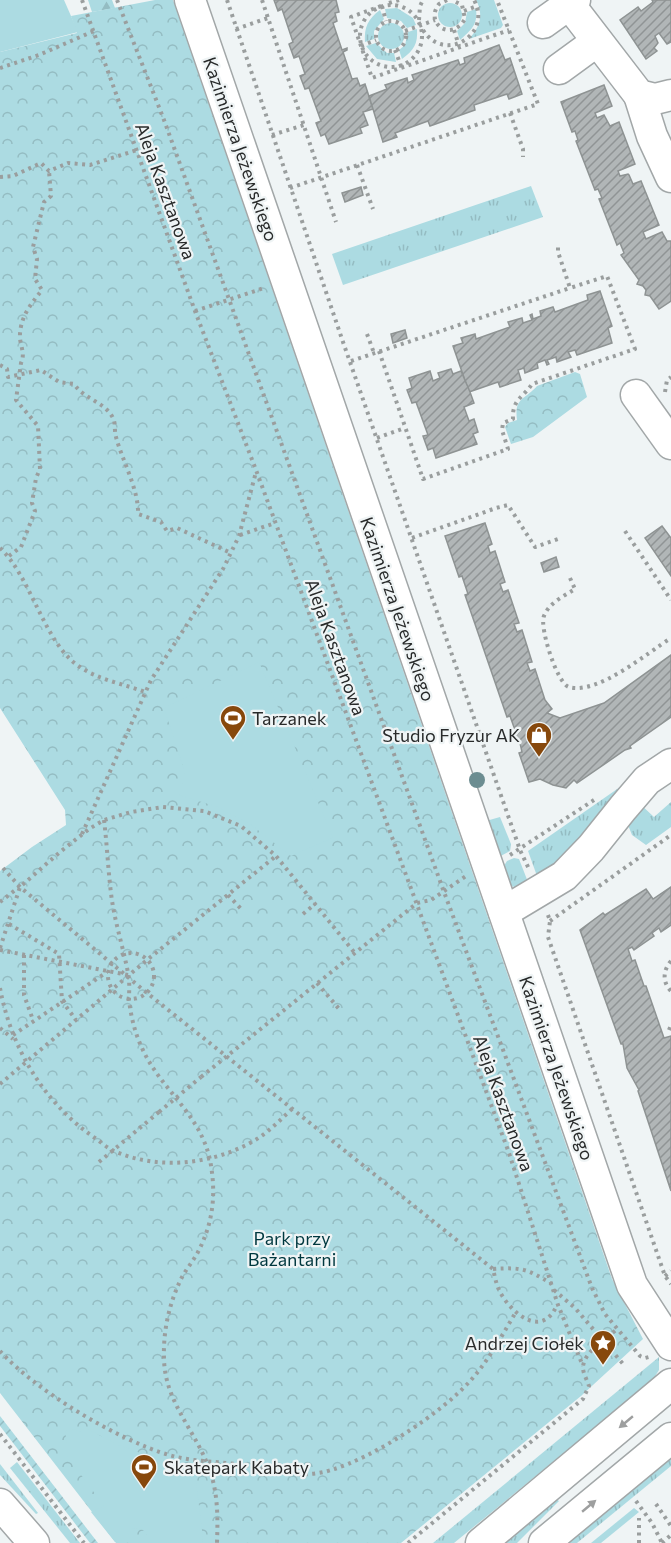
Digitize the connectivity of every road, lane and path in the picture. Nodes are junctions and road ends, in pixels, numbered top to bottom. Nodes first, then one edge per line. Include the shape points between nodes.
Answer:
1 (82, 0) edge
2 (117, 0) edge
3 (190, 0) edge
4 (227, 0) edge
5 (262, 0) edge
6 (399, 0) edge
7 (423, 0) edge
8 (445, 0) edge
9 (452, 0) edge
10 (474, 0) edge
11 (497, 0) edge
12 (570, 2) edge
13 (381, 6) junction
14 (477, 6) junction
15 (464, 10) junction
16 (268, 18) junction
17 (435, 20) junction
18 (386, 21) junction
19 (543, 23) dead end
20 (420, 25) junction
21 (236, 29) junction
22 (454, 30) junction
23 (509, 30) junction
24 (94, 31) junction
25 (405, 31) junction
26 (376, 40) junction
27 (596, 42) junction
28 (361, 46) junction
29 (459, 46) junction
30 (395, 50) junction
31 (401, 67) junction
32 (0, 68) edge
33 (559, 69) dead end
34 (639, 95) junction
35 (671, 95) edge
36 (510, 113) junction
37 (304, 125) junction
38 (272, 135) junction
39 (137, 150) junction
40 (523, 157) dead end
41 (357, 165) junction
42 (49, 171) junction
43 (0, 177) edge
44 (671, 177) edge
45 (321, 178) junction
46 (290, 188) junction
47 (373, 210) dead end
48 (336, 222) dead end
49 (558, 244) dead end
50 (319, 270) junction
51 (286, 281) junction
52 (570, 288) junction
53 (228, 299) junction
54 (195, 311) junction
55 (367, 334) dead end
56 (376, 352) junction
57 (351, 361) junction
58 (0, 365) edge
59 (20, 375) junction
60 (636, 395) dead end
61 (405, 428) junction
62 (377, 438) junction
63 (671, 444) edge
64 (256, 470) junction
65 (275, 523) junction
66 (625, 531) dead end
67 (239, 536) junction
68 (412, 538) junction
69 (558, 539) dead end
70 (0, 548) edge
71 (231, 553) junction
72 (9, 556) junction
73 (570, 578) dead end
74 (671, 600) edge
75 (671, 638) edge
76 (145, 692) junction
77 (671, 764) edge
78 (104, 820) junction
79 (82, 834) junction
80 (671, 835) edge
81 (520, 850) junction
82 (276, 856) junction
83 (488, 867) junction
84 (3, 868) dead end
85 (20, 887) junction
86 (444, 892) junction
87 (539, 892) junction
88 (228, 895) junction
89 (0, 903) edge
90 (417, 903) junction
91 (315, 904) junction
92 (243, 911) dead end
93 (504, 912) junction
94 (303, 914) dead end
95 (550, 921) junction
96 (9, 924) junction
97 (0, 949) edge
98 (354, 952) junction
99 (124, 954) junction
100 (24, 955) junction
101 (58, 960) junction
102 (147, 960) junction
103 (671, 961) edge
104 (112, 962) junction
105 (108, 972) junction
106 (129, 975) junction
107 (318, 983) junction
108 (0, 988) edge
109 (114, 990) junction
110 (671, 991) edge
111 (147, 993) junction
112 (129, 998) junction
113 (62, 1001) junction
114 (340, 1010) dead end
115 (33, 1020) junction
116 (76, 1020) junction
117 (0, 1028) edge
118 (13, 1037) junction
119 (228, 1056) junction
120 (27, 1062) junction
121 (0, 1084) edge
122 (293, 1108) junction
123 (113, 1151) junction
124 (209, 1158) junction
125 (99, 1162) dead end
126 (494, 1269) junction
127 (671, 1271) edge
128 (665, 1276) junction
129 (671, 1284) edge
130 (553, 1286) junction
131 (558, 1305) junction
132 (516, 1312) junction
133 (617, 1328) junction
134 (603, 1341) junction
135 (0, 1351) edge
136 (661, 1351) edge
137 (624, 1365) dead end
138 (583, 1366) junction
139 (671, 1384) edge
140 (0, 1434) edge
141 (670, 1437) edge
142 (207, 1463) junction
143 (636, 1501) dead end
144 (0, 1504) edge
145 (656, 1504) dead end
146 (639, 1518) dead end
147 (671, 1526) edge
148 (0, 1527) edge
149 (671, 1535) edge
150 (10, 1543) edge
151 (34, 1543) edge
152 (84, 1543) edge
153 (217, 1543) edge
154 (408, 1543) edge
155 (481, 1543) edge
156 (544, 1543) edge
157 (639, 1543) edge
158 (662, 1543) edge

1 - 24 path, Aleja Kasztanowa
2 - 53 path
3 - 51 street, Kazimierza Jeżewskiego
4 - 21 path
5 - 16 path
6 - 13 path
7 - 20 path via 418,16
8 - 17 path via 435,8
9 - 15 path
10 - 14 path
11 - 23 path
12 - 19 street
12 - 27 street
13 - 18 path
13 - 20 path via 391,4 409,10
13 - 28 path via 372,10 361,26
13 - 28 path via 351,17
14 - 15 path
14 - 29 path via 476,29
15 - 22 path via 461,26
16 - 21 path
16 - 37 path
17 - 20 path
17 - 22 path via 440,27
18 - 25 path via 396,21
18 - 26 path via 377,28
20 - 25 path
20 - 29 path via 435,42
20 - 31 path via 421,45
21 - 38 path
22 - 29 path
23 - 29 path
23 - 36 path via 538,104
24 - 32 path
24 - 39 path, Aleja Kasztanowa
25 - 30 path via 404,44
26 - 28 path
26 - 30 path via 384,50
27 - 33 street
27 - 34 street
28 - 31 path via 373,62
28 - 31 path via 372,78
29 - 31 path
30 - 31 path
34 - 35 street via 655,99
34 - 44 street
36 - 40 path
36 - 41 path
37 - 38 path
37 - 45 path
38 - 46 path
39 - 42 path via 90,165 68,163
39 - 54 path, Aleja Kasztanowa
41 - 45 path
41 - 47 path
42 - 43 path via 41,163 13,176
42 - 59 path via 51,196 44,202 33,247 37,259 35,279 42,290 23,316 19,336 24,358
45 - 46 path
45 - 48 path
46 - 50 path
49 - 52 path
50 - 51 path
50 - 57 path
51 - 53 path
51 - 83 street, Kazimierza Jeżewskiego
52 - 56 path
52 - 61 path via 607,276 635,349 532,384 518,398 513,419 503,423 508,449 423,479
53 - 54 path
53 - 86 path
54 - 64 path, Aleja Kasztanowa
55 - 56 path
56 - 57 path
56 - 61 path
57 - 62 path
58 - 59 path via 7,369 8,377
59 - 71 path via 40,370 59,382 74,384 113,418 138,514 161,522 167,531 177,528
59 - 72 path via 16,400 38,426 40,469 32,503 35,511 21,547
60 - 63 street
61 - 62 path
62 - 68 path
64 - 65 path, Aleja Kasztanowa
64 - 67 path
65 - 67 path
65 - 90 path, Aleja Kasztanowa
66 - 74 path
67 - 71 path
68 - 69 path via 508,505 535,547
68 - 81 path
70 - 72 path
71 - 76 path
72 - 76 path via 68,656 79,667
73 - 75 path via 575,589 549,608 542,627 557,673 568,687 604,681
76 - 79 path
77 - 87 street via 647,780 564,876
78 - 79 path
78 - 82 path via 163,807 204,811 241,826
78 - 99 path via 111,894
79 - 85 path
80 - 95 path
81 - 83 path
81 - 87 path
82 - 88 path
82 - 91 path
83 - 86 path via 471,873
83 - 93 street, Kazimierza Jeżewskiego
84 - 85 path
85 - 89 path
85 - 96 path
85 - 104 path
86 - 90 path
86 - 133 path via 592,1288
87 - 93 street
87 - 95 path
88 - 92 path
88 - 102 path
90 - 98 path
90 - 130 path, Aleja Kasztanowa via 509,1153
91 - 94 path
91 - 98 path
93 - 136 street, Kazimierza Jeżewskiego via 632,1285
95 - 128 path via 548,937
96 - 97 path
96 - 101 path via 59,954
97 - 100 path
98 - 107 path
99 - 102 path via 140,954
99 - 104 path
99 - 106 path
100 - 101 path
100 - 115 path via 24,995
101 - 105 path
101 - 113 path
102 - 106 path
102 - 111 path via 153,967 154,982
103 - 110 path via 664,979
104 - 105 path
104 - 106 path
105 - 106 path
105 - 109 path
105 - 113 path
106 - 109 path
106 - 111 path
106 - 112 path
107 - 114 path
107 - 119 path
108 - 118 path
109 - 112 path
109 - 116 path
111 - 112 path
111 - 119 path
112 - 124 path via 134,1029 150,1064 192,1116
113 - 115 path
113 - 116 path
115 - 118 path
116 - 120 path
117 - 118 path
118 - 120 path
119 - 122 path
119 - 123 path, bridge
120 - 121 path
120 - 123 path via 48,1096 74,1124
122 - 124 path via 251,1143
122 - 126 path
123 - 124 path via 156,1163
123 - 125 path
124 - 142 path via 214,1201 209,1226 170,1307 164,1361 178,1412
126 - 130 path via 529,1270
126 - 132 path via 502,1295
127 - 128 path
128 - 129 path
130 - 131 path, Aleja Kasztanowa
130 - 134 path
131 - 132 path via 547,1320 536,1323
131 - 138 path, Aleja Kasztanowa
132 - 142 path via 470,1382 382,1449 331,1470 304,1475
133 - 134 path
133 - 136 path via 640,1356 645,1358
134 - 137 path
134 - 138 path
135 - 142 path via 32,1380 108,1428 167,1454
138 - 154 path, Aleja Kasztanowa via 589,1386 583,1399
139 -> 155 street
140 - 152 path
156 -> 141 street
142 - 153 path via 218,1508
143 - 158 path
144 - 151 street
145 - 147 path
146 - 157 path
148 - 150 street
149 - 158 path

